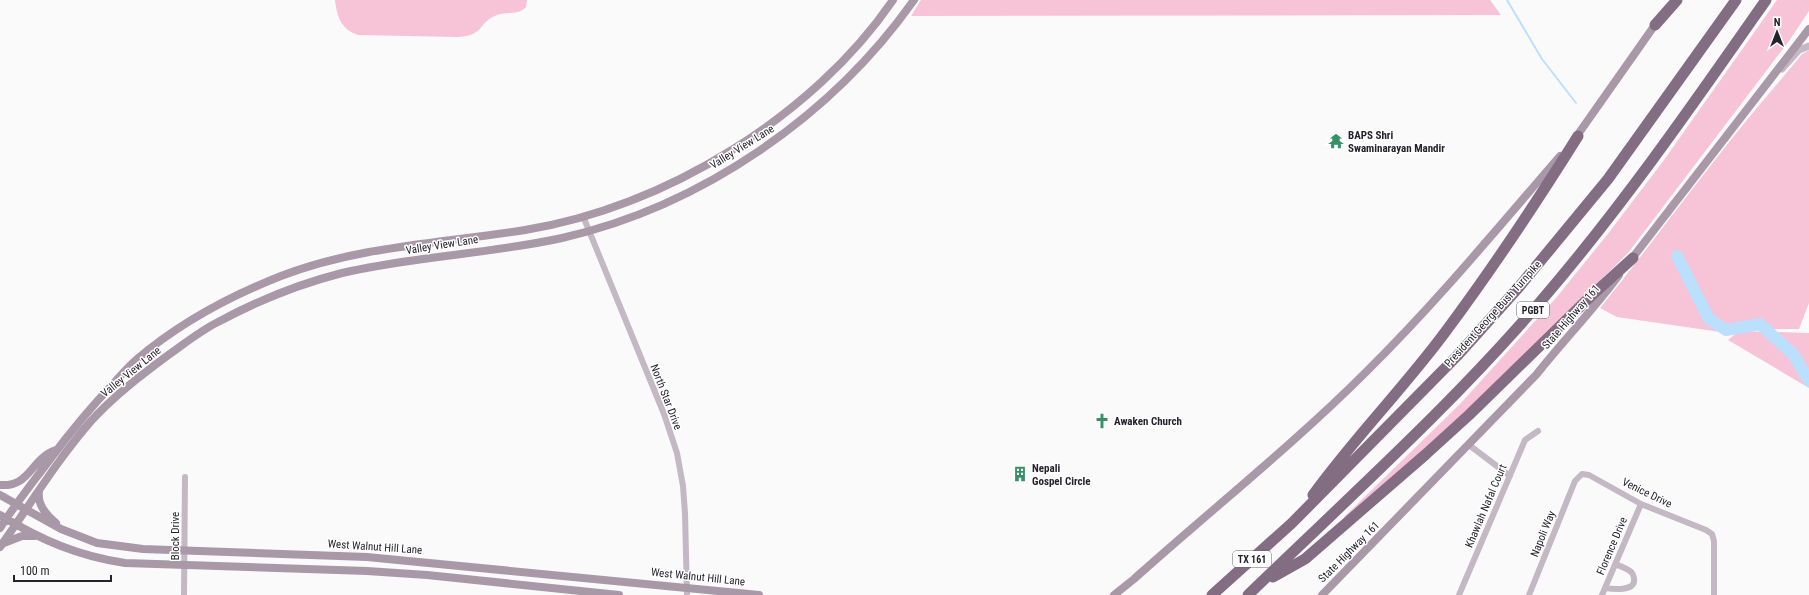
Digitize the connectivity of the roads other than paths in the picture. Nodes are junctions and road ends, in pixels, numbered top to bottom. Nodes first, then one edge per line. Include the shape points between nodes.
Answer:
1 (893, 0) edge
2 (914, 0) edge
3 (1670, 0) edge
4 (1677, 0) edge
5 (1736, 0) edge
6 (1766, 0) edge
7 (1655, 25) junction
8 (1809, 29) edge
9 (1809, 46) edge
10 (1767, 85) junction
11 (1578, 136) junction
12 (583, 216) junction
13 (589, 230) junction
14 (1633, 258) junction
15 (1538, 431) dead end
16 (1469, 445) junction
17 (57, 450) junction
18 (1510, 476) junction
19 (185, 477) dead end
20 (1575, 481) joint
21 (0, 485) edge
22 (39, 491) junction
23 (0, 495) edge
24 (16, 504) junction
25 (1641, 504) junction
26 (25, 510) junction
27 (3, 517) edge
28 (1292, 523) junction
29 (16, 525) junction
30 (0, 528) edge
31 (70, 533) junction
32 (38, 536) junction
33 (1, 546) edge
34 (185, 550) junction
35 (422, 562) junction
36 (1615, 564) junction
37 (185, 565) junction
38 (541, 573) junction
39 (421, 575) junction
40 (1260, 584) junction
41 (539, 587) junction
42 (1605, 588) junction
43 (687, 591) edge
44 (1116, 594) edge
45 (184, 595) edge
46 (619, 595) edge
47 (759, 595) edge
48 (1212, 595) edge
49 (1248, 595) edge
50 (1322, 595) edge
51 (1459, 595) edge
52 (1529, 595) edge
53 (1602, 595) edge
54 (1714, 595) edge

1 - 12 main road, Valley View Lane via 848,56 795,105 752,136 714,160 655,190
2 - 13 main road, Valley View Lane via 894,28 843,84 790,130 699,186 626,218
3 - 7 main road
4 - 7 highway
5 - 28 highway, President George Bush Turnpike / PGBT via 1608,179 1524,281 1457,356
6 - 40 highway, PGBT via 1628,194 1540,303 1441,409
7 - 11 main road
8 - 10 main road, State Highway 161
9 - 10 street via 1799,50
10 - 14 main road, State Highway 161
11 - 28 highway via 1525,221 1446,332 1333,467
11 - 44 main road via 1463,269 1371,368 1312,423
12 - 13 street, North Star Drive
12 - 17 main road, Valley View Lane via 528,230 461,238 337,259 266,282 184,325 154,345 133,362 95,402
13 - 22 main road, Valley View Lane via 554,239 342,273 299,285 254,304 215,323 128,386 74,441
13 - 43 street, North Star Drive via 605,275 664,414 676,452 683,486
14 - 16 main road, State Highway 161 via 1596,306 1536,375
14 - 40 highway via 1425,456 1305,559
15 - 18 street, Khawlah Nafal Court via 1525,440
16 - 18 street
16 - 50 main road, State Highway 161
17 - 21 main road via 45,454 17,483 10,486
17 - 24 main road, Valley View Lane
18 - 51 street, Khawlah Nafal Court
19 - 34 street, Block Drive
20 - 25 street, Venice Drive via 1582,474 1589,475
20 - 52 street, Napoli Way
22 - 26 main road, Valley View Lane
22 - 31 main road via 39,502 43,509 52,520
23 - 24 main road, West Walnut Hill Lane
24 - 26 main road, West Walnut Hill Lane
24 - 27 main road, Valley View Lane
25 - 36 street, Florence Drive
25 - 54 street, Venice Drive via 1712,534
26 - 29 main road, Valley View Lane
26 - 31 main road, West Walnut Hill Lane
27 - 29 main road
27 - 30 main road, Valley View Lane
28 - 48 highway, President George Bush Turnpike / TX 161
29 - 32 main road
29 - 33 main road, Valley View Lane
31 - 34 main road, West Walnut Hill Lane via 97,543 143,549
32 - 33 main road via 13,538
32 - 37 main road via 73,552 97,559 125,563
34 - 35 main road, West Walnut Hill Lane via 367,556
34 - 37 street, Block Drive
35 - 38 main road, West Walnut Hill Lane
35 - 39 main road
36 - 42 street, Florence Drive
36 - 42 street via 1630,571 1635,582 1632,586 1618,590
37 - 39 main road
37 - 45 street, Block Drive
38 - 41 main road
38 - 43 main road, West Walnut Hill Lane
39 - 41 main road
40 - 49 highway
41 - 46 main road
42 - 53 street, Florence Drive
43 - 47 main road, West Walnut Hill Lane

